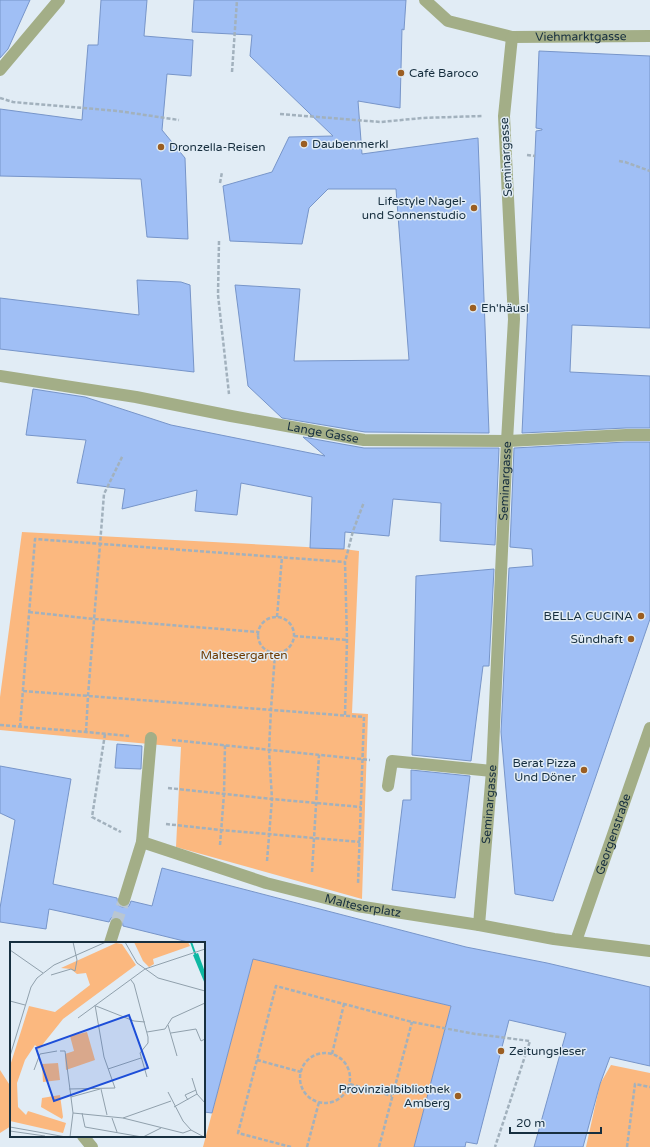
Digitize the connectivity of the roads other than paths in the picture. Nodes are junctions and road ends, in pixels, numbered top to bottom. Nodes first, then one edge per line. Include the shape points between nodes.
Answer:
1 (59, 0) edge
2 (425, 0) edge
3 (650, 36) edge
4 (512, 37) junction
5 (0, 70) edge
6 (0, 376) edge
7 (650, 435) edge
8 (507, 441) junction
9 (650, 728) edge
10 (152, 738) road end
11 (492, 771) junction
12 (388, 786) dead end
13 (142, 842) junction
14 (124, 900) tunnel mouth
15 (116, 924) tunnel mouth
16 (480, 925) junction
17 (576, 941) junction
18 (110, 942) edge
19 (650, 951) edge
20 (84, 1137) edge
21 (92, 1147) edge

1 - 5 street
2 - 4 street, Viehmarktgasse via 448,21
3 - 4 street, Viehmarktgasse
4 - 8 street, Seminargasse via 504,116 514,319
6 - 8 street, Lange Gasse via 136,397 364,440
7 - 8 street, Lange Gasse
8 - 11 street, Seminargasse
9 - 17 street, Georgenstraße
10 - 13 street
11 - 12 street via 392,761
11 - 16 street, Seminargasse
13 - 14 street
13 - 16 street, Malteserplatz via 266,883 357,906
15 - 18 street
16 - 17 street, Malteserplatz
17 - 19 street, Malteserplatz
20 - 21 street

